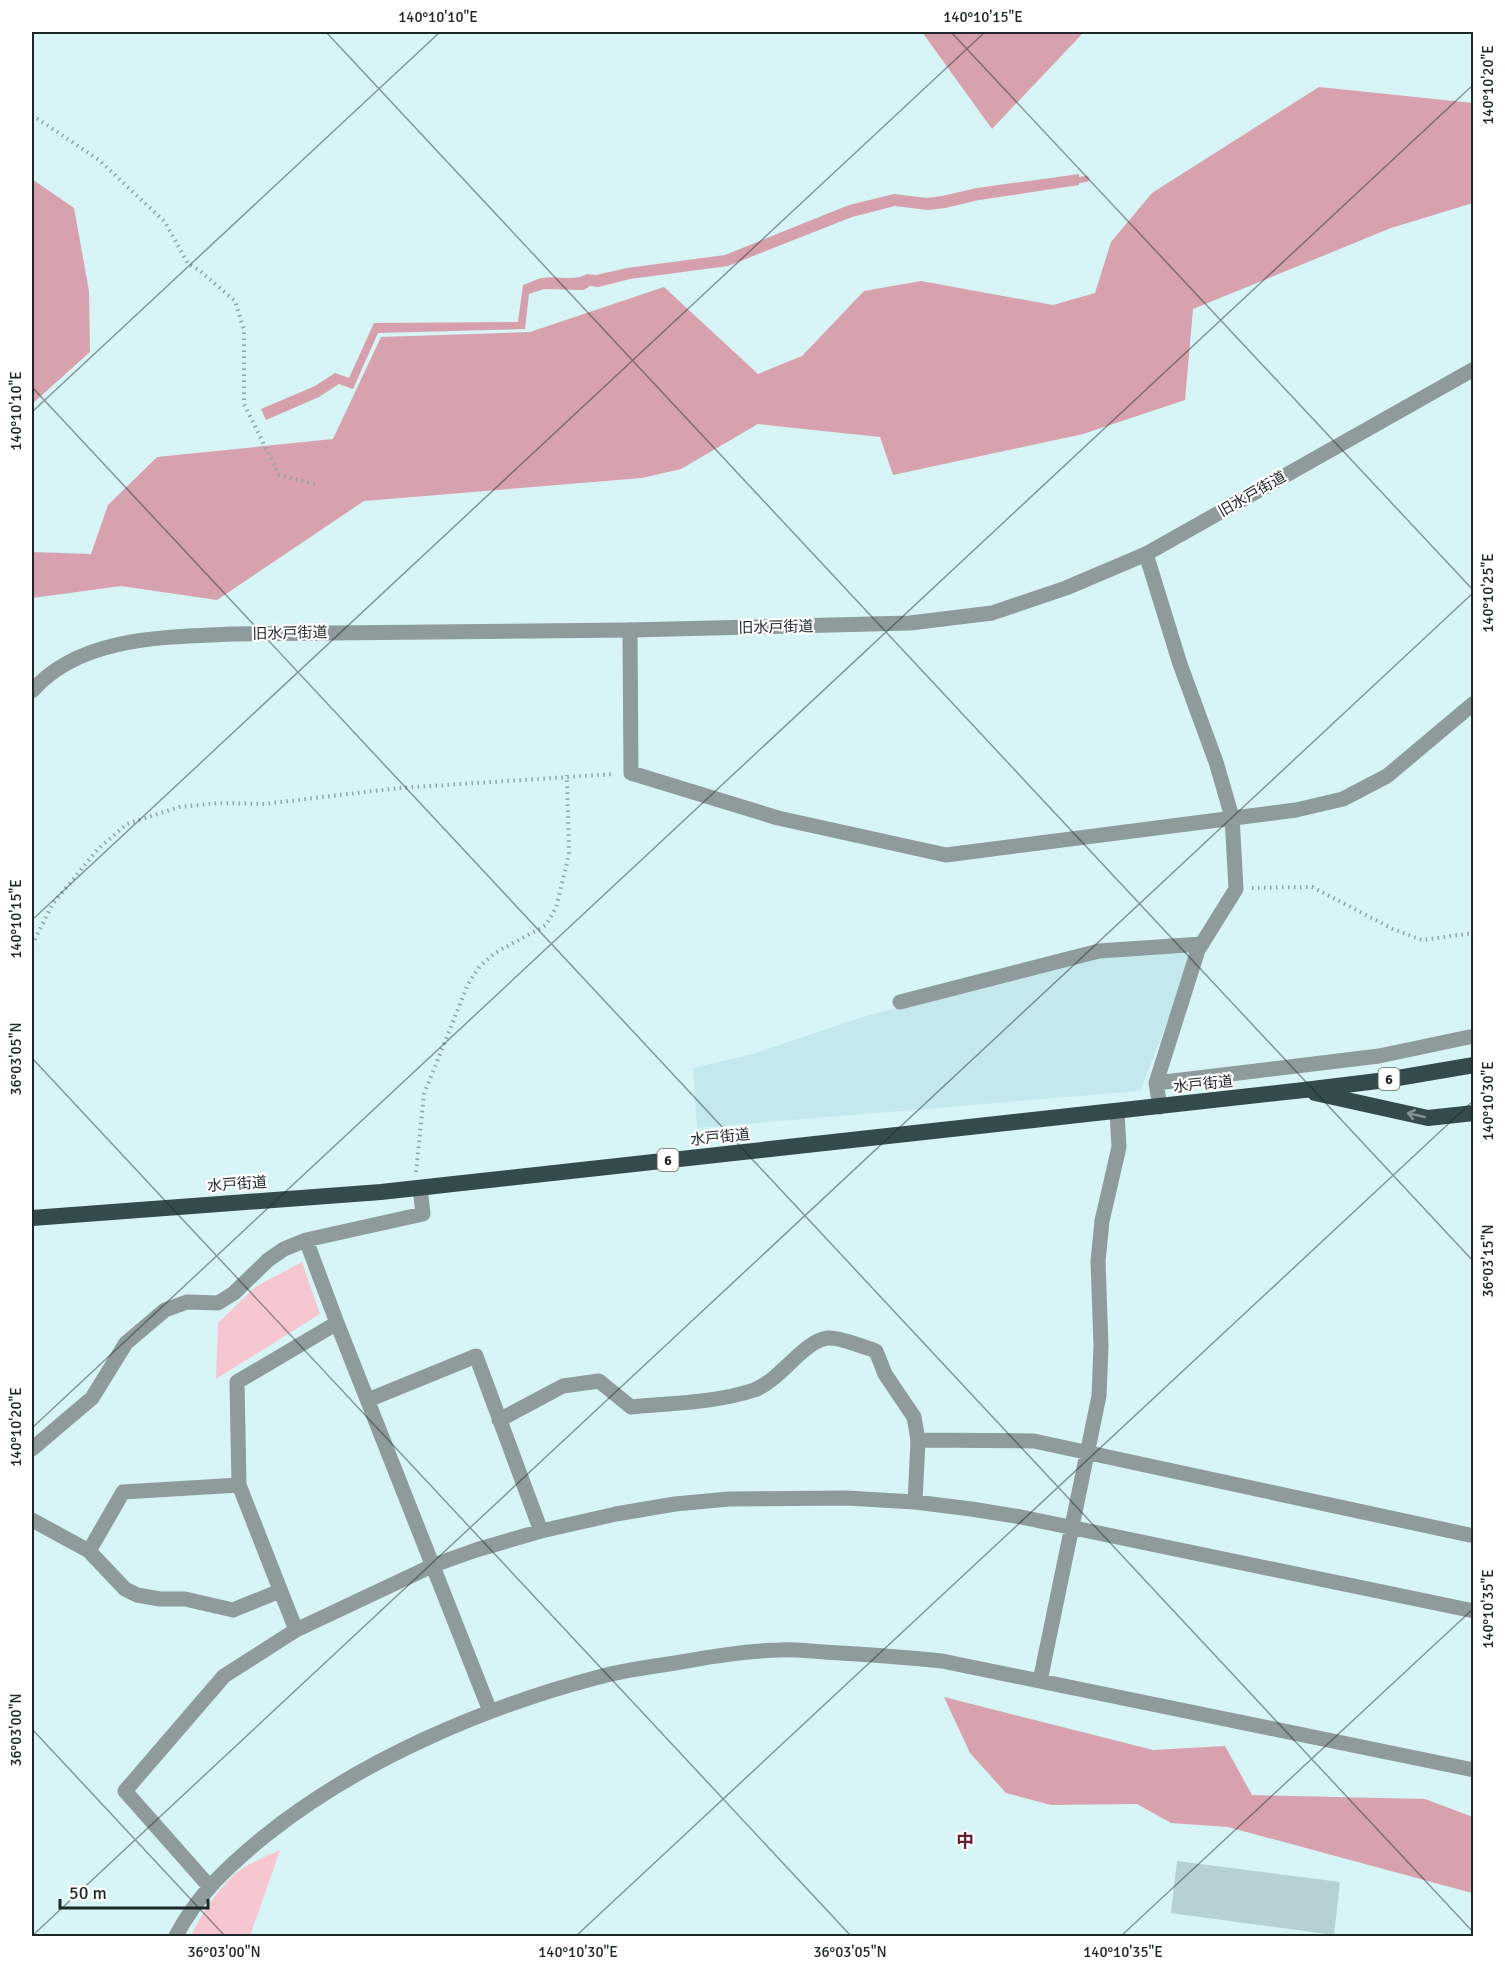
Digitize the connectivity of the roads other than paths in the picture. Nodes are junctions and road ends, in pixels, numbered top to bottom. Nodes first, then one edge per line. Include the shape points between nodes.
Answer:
1 (1473, 369) edge
2 (1146, 554) junction
3 (630, 630) junction
4 (32, 691) edge
5 (1473, 703) edge
6 (1232, 817) junction
7 (1202, 944) junction
8 (900, 1002) dead end
9 (1473, 1036) edge
10 (1473, 1065) edge
11 (1156, 1083) junction
12 (1304, 1090) junction
13 (1160, 1107) junction
14 (1117, 1111) junction
15 (1473, 1113) edge
16 (420, 1188) junction
17 (32, 1218) edge
18 (306, 1240) junction
19 (337, 1323) junction
20 (368, 1400) junction
21 (499, 1420) junction
22 (918, 1440) junction
23 (32, 1449) edge
24 (1089, 1454) junction
25 (239, 1485) junction
26 (915, 1502) junction
27 (32, 1520) edge
28 (1072, 1528) junction
29 (541, 1531) junction
30 (1473, 1536) edge
31 (89, 1551) junction
32 (434, 1565) junction
33 (280, 1591) junction
34 (1473, 1611) edge
35 (296, 1630) junction
36 (1040, 1681) junction
37 (490, 1711) junction
38 (1473, 1770) edge
39 (209, 1886) junction
40 (176, 1936) edge

1 - 2 street, 旧水戸街道
2 - 3 street, 旧水戸街道 via 1066,588 992,613 910,623
2 - 6 street
3 - 4 street, 旧水戸街道 via 173,637 117,645 72,659 48,674
3 - 6 street via 631,773 778,818 946,855
5 - 6 street via 1387,776 1343,799 1296,810
6 - 7 street via 1236,889
7 - 8 street via 1099,951
7 - 11 street
9 - 11 street via 1379,1056
10 - 12 highway, 6
11 - 13 street
12 - 13 highway, 水戸街道 / 6
15 -> 12 highway via 1428,1118
13 - 14 highway, 水戸街道 / 6
14 - 16 highway, 水戸街道 / 6
14 - 24 street via 1119,1147 1102,1221 1098,1261 1099,1396
16 - 17 highway, 水戸街道 / 6
16 - 18 street via 423,1214
18 - 19 street
18 - 23 street via 268,1260 218,1303 186,1302 165,1310 126,1343 92,1398
19 - 20 street
19 - 25 street via 237,1382
20 - 21 street via 476,1356
20 - 32 street
21 - 22 street via 563,1386 599,1381 631,1407 733,1396 776,1378 815,1341 830,1337 876,1351 885,1374 914,1417
21 - 29 street
22 - 24 street via 1034,1441
22 - 26 street
24 - 28 street
24 - 30 street
25 - 31 street via 123,1491
25 - 33 street
26 - 28 street
26 - 29 street via 729,1499 616,1514
27 - 31 street
28 - 34 street
28 - 36 street
29 - 32 street
31 - 33 street via 124,1589 137,1595 185,1599 233,1610
32 - 35 street
32 - 37 street
33 - 35 street
35 - 39 street via 224,1676 125,1791
36 - 37 street via 942,1661 779,1650 713,1656 601,1676
36 - 38 street
37 - 39 street via 394,1755 298,1810
39 - 40 street

